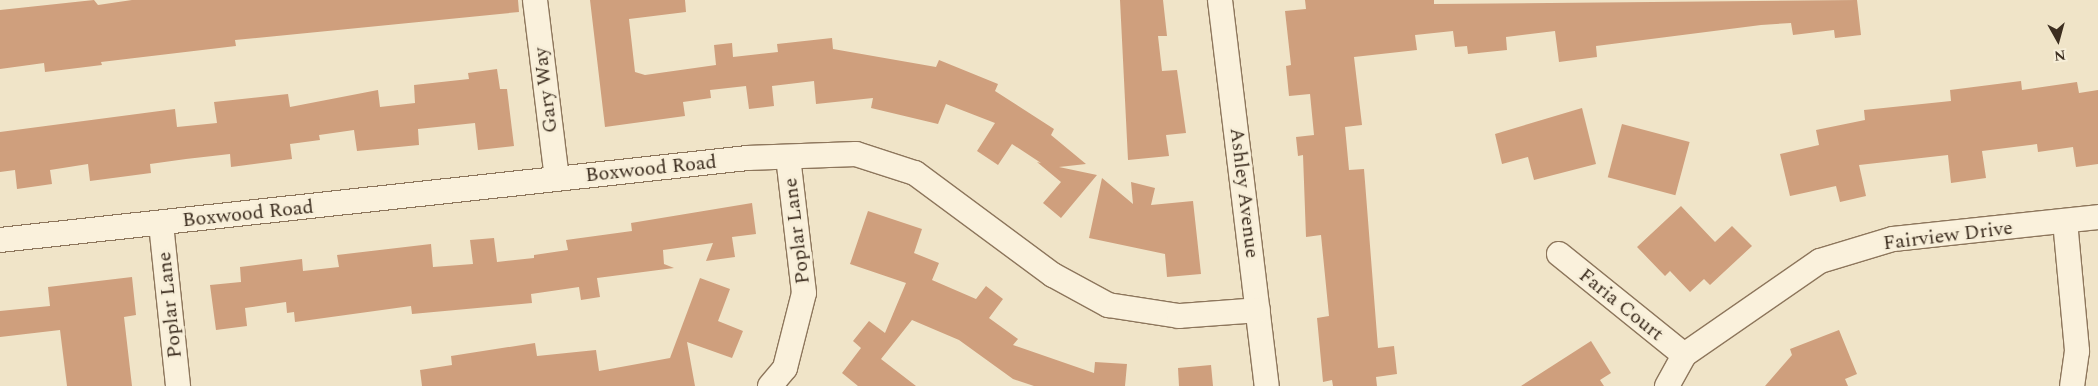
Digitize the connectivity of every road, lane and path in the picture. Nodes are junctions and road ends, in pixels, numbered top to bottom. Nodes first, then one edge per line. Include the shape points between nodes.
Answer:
1 (536, 0) edge
2 (1220, 0) edge
3 (788, 157) junction
4 (556, 180) junction
5 (2098, 217) edge
6 (2065, 221) junction
7 (161, 224) junction
8 (0, 240) edge
9 (1559, 254) dead end
10 (1258, 310) junction
11 (1684, 356) junction
12 (178, 386) edge
13 (770, 386) edge
14 (1267, 386) edge
15 (1667, 386) edge
16 (2072, 386) edge

1 - 4 street, Gary Way
2 - 10 street, Ashley Avenue
3 - 4 street, Boxwood Road
3 - 10 street, Boxwood Road via 856,154 916,173 1053,275 1108,305 1180,316
3 - 13 street, Poplar Lane via 804,293 785,368
4 - 7 street, Boxwood Road
5 - 6 street, Fairview Drive
6 - 11 street, Fairview Drive via 1894,240 1820,261
6 - 16 street via 2077,351
7 - 8 street, Boxwood Road
7 - 12 street, Poplar Lane
9 - 11 street, Faria Court
10 - 14 street, Ashley Avenue
11 - 15 street, Fairview Drive

